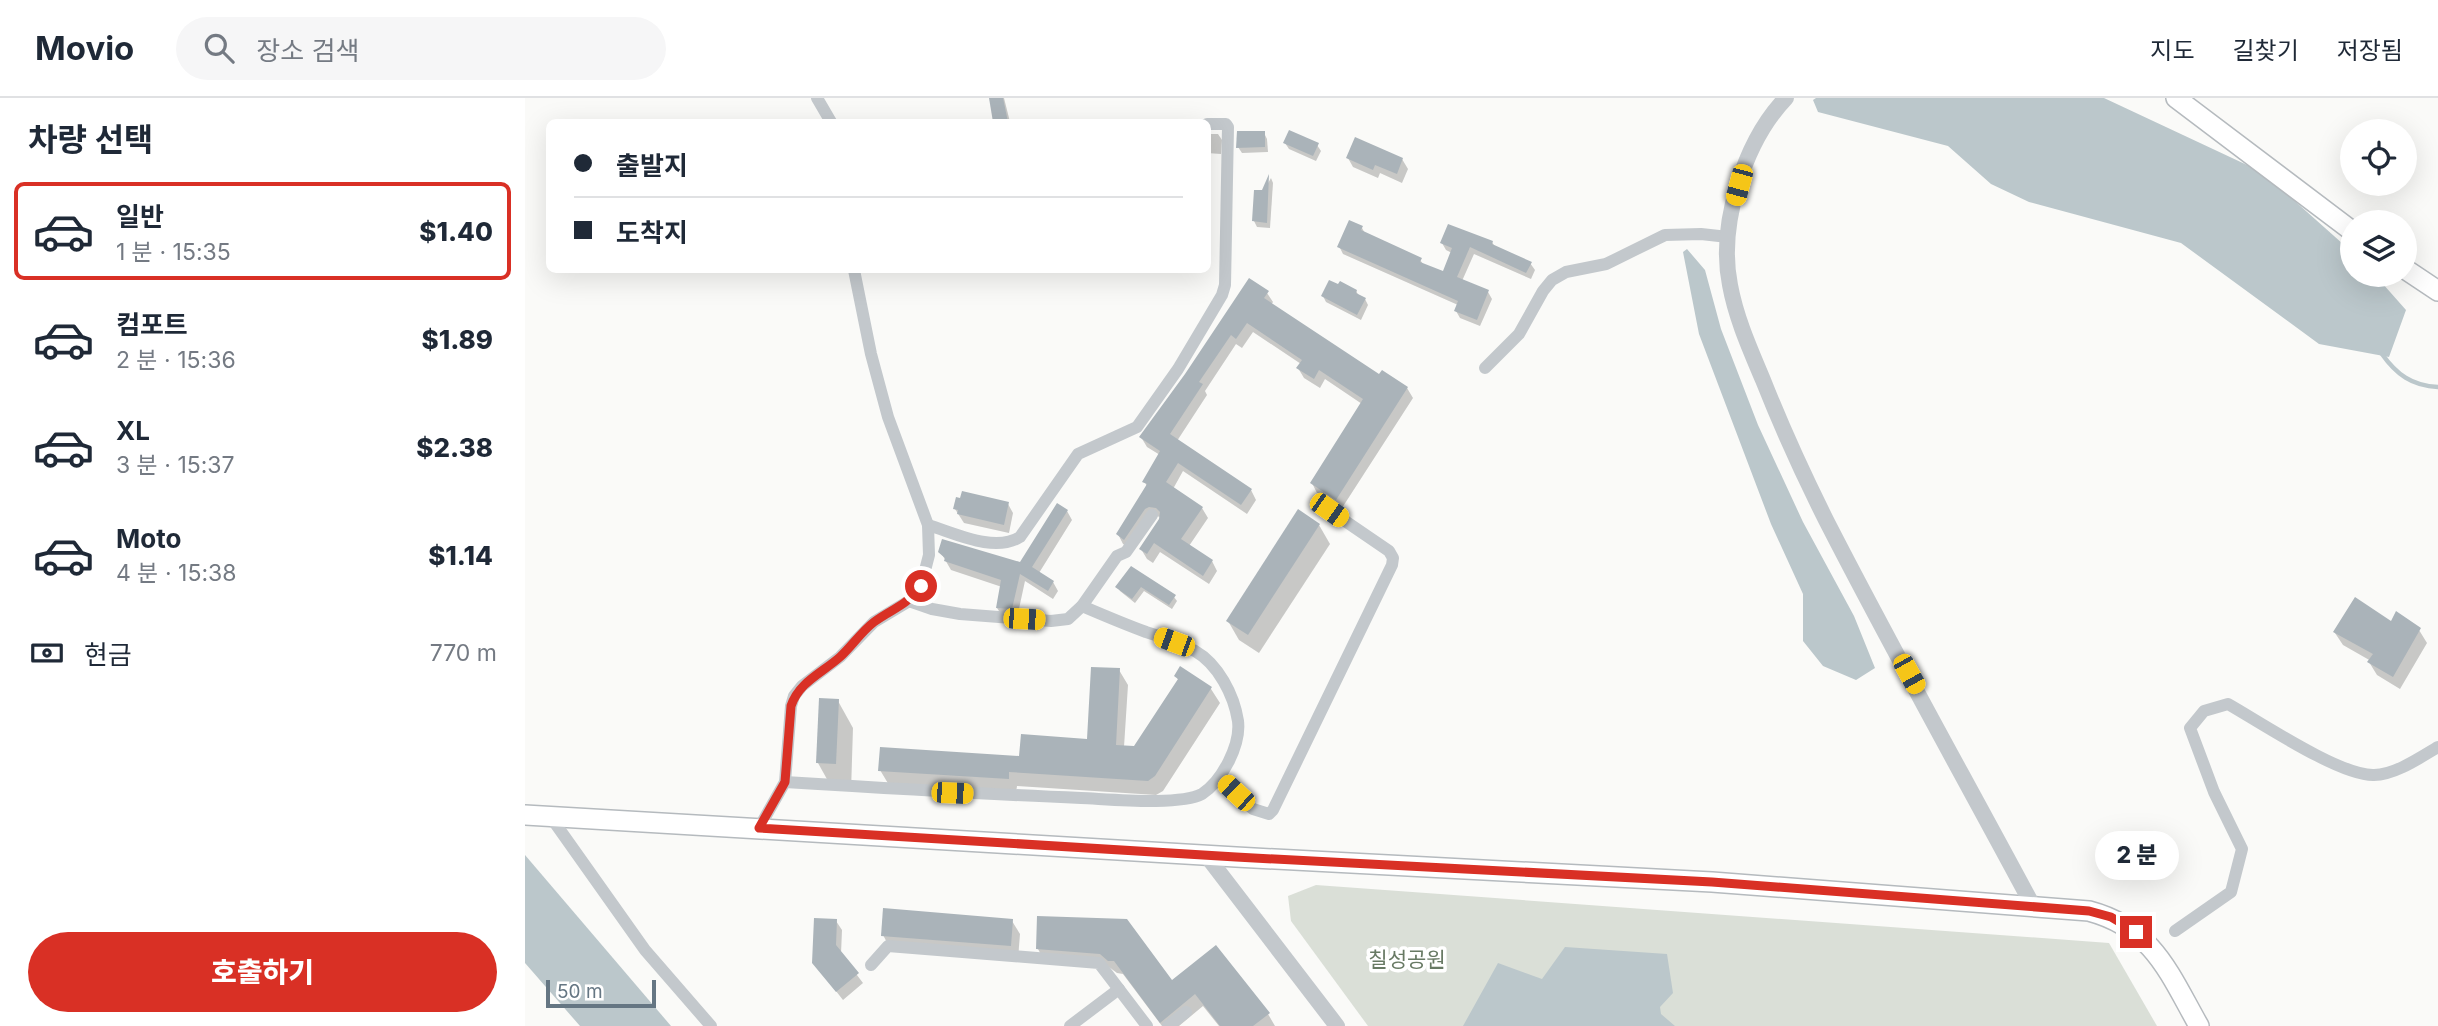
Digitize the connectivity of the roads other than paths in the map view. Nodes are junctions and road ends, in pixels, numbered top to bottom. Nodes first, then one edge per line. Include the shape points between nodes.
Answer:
1 (817, 98) edge
2 (1786, 98) edge
3 (2175, 98) edge
4 (829, 119) edge
5 (1211, 124) edge
6 (2340, 222) edge
7 (1728, 237) junction
8 (855, 273) edge
9 (2417, 277) edge
10 (2438, 291) edge
11 (1486, 368) dead end
12 (1329, 510) dead end
13 (1152, 515) dead end
14 (928, 525) junction
15 (909, 601) junction
16 (1082, 606) junction
17 (2438, 747) edge
18 (1219, 778) junction
19 (785, 782) junction
20 (525, 814) edge
21 (550, 816) junction
22 (759, 828) junction
23 (1206, 855) junction
24 (2034, 908) junction
25 (2175, 931) dead end
26 (871, 965) dead end
27 (1118, 989) junction
28 (1186, 1012) dead end
29 (711, 1026) edge
30 (1070, 1026) edge
31 (1147, 1026) edge
32 (1168, 1026) edge
33 (1337, 1026) edge
34 (2199, 1026) edge

1 - 4 street
2 - 7 street via 1765,125 1743,169
3 - 6 main road
5 - 14 street via 1228,128 1225,285 1137,427 1077,454 1020,537 1011,542 982,541
7 - 11 street via 1665,235 1606,264 1566,272 1552,280 1519,334
7 - 24 street via 1730,285 1741,327 1798,464
8 - 14 street via 888,417
9 - 10 main road
12 - 18 street via 1389,551 1392,565 1273,810 1269,814 1253,809
13 - 16 street
14 - 15 street via 929,555 921,586
15 - 16 street via 960,614 1051,621 1068,619
15 - 19 street via 874,622 794,696
16 - 18 street via 1197,651 1213,666 1232,695 1238,723 1237,739
17 - 25 street via 2408,765 2367,774 2331,764 2228,704 2204,711 2190,728 2242,849 2231,892
18 - 19 street via 1189,798 1152,800
19 - 22 street
20 - 21 main road
21 - 22 main road
21 - 29 street via 645,950
22 - 23 main road
23 - 24 main road via 1712,882
23 - 33 street
24 - 34 main road via 2089,911 2136,932 2161,960
26 - 27 street via 888,946 1099,963
27 - 30 street
27 - 31 street
28 - 32 street

